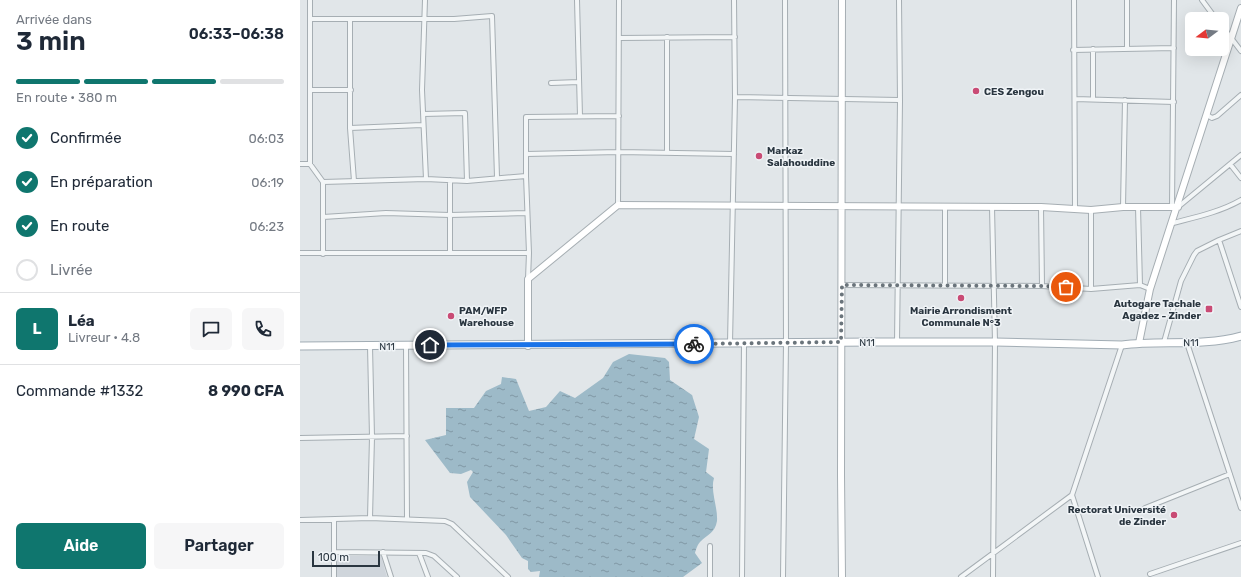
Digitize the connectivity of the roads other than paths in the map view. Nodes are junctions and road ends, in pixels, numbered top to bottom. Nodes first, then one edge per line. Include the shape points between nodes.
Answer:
1 (310, 0) edge
2 (425, 0) edge
3 (577, 0) edge
4 (619, 0) edge
5 (734, 0) edge
6 (785, 0) edge
7 (842, 0) edge
8 (899, 0) edge
9 (1074, 0) edge
10 (1127, 0) edge
11 (1174, 0) edge
12 (1202, 0) edge
13 (1241, 8) edge
14 (1211, 12) edge
15 (425, 18) junction
16 (310, 19) junction
17 (350, 19) junction
18 (735, 36) junction
19 (667, 37) junction
20 (619, 38) junction
21 (1230, 38) junction
22 (1174, 48) junction
23 (1240, 48) edge
24 (1093, 49) junction
25 (1127, 49) junction
26 (1073, 50) junction
27 (579, 82) junction
28 (551, 83) dead end
29 (311, 90) junction
30 (351, 90) junction
31 (1241, 96) edge
32 (735, 97) junction
33 (785, 97) junction
34 (1076, 99) junction
35 (1093, 99) junction
36 (843, 100) junction
37 (899, 100) junction
38 (1125, 100) junction
39 (1174, 102) junction
40 (423, 114) junction
41 (1207, 115) junction
42 (580, 116) junction
43 (619, 116) junction
44 (422, 125) junction
45 (350, 128) junction
46 (618, 152) junction
47 (668, 152) junction
48 (526, 154) junction
49 (734, 154) junction
50 (1241, 155) edge
51 (300, 164) edge
52 (310, 164) junction
53 (1230, 164) junction
54 (526, 176) junction
55 (497, 177) junction
56 (1241, 178) edge
57 (426, 179) junction
58 (450, 180) junction
59 (354, 181) junction
60 (467, 181) junction
61 (324, 182) junction
62 (1241, 200) edge
63 (618, 205) junction
64 (733, 207) junction
65 (785, 207) junction
66 (842, 207) junction
67 (898, 207) junction
68 (944, 207) junction
69 (992, 207) junction
70 (1041, 207) junction
71 (1123, 207) junction
72 (1138, 207) junction
73 (1175, 207) junction
74 (1075, 209) junction
75 (1092, 210) junction
76 (527, 213) junction
77 (450, 215) junction
78 (323, 217) junction
79 (1172, 222) junction
80 (1241, 231) edge
81 (1219, 240) junction
82 (450, 252) junction
83 (300, 253) edge
84 (529, 253) junction
85 (323, 254) junction
86 (528, 279) junction
87 (842, 285) junction
88 (897, 285) junction
89 (946, 286) junction
90 (993, 286) junction
91 (1042, 286) junction
92 (1140, 286) junction
93 (1091, 289) junction
94 (1150, 289) junction
95 (1241, 307) edge
96 (1241, 336) edge
97 (841, 342) junction
98 (897, 342) junction
99 (995, 342) junction
100 (1164, 342) junction
101 (786, 343) junction
102 (1138, 343) junction
103 (1187, 343) junction
104 (730, 344) junction
105 (744, 344) junction
106 (1122, 345) junction
107 (300, 346) edge
108 (370, 346) junction
109 (406, 346) junction
110 (528, 346) junction
111 (407, 436) junction
112 (372, 437) junction
113 (300, 438) edge
114 (1230, 474) junction
115 (1072, 495) junction
116 (1145, 508) dead end
117 (1241, 508) edge
118 (370, 518) junction
119 (407, 519) junction
120 (300, 520) edge
121 (334, 520) junction
122 (1241, 543) edge
123 (710, 546) dead end
124 (334, 552) junction
125 (383, 552) junction
126 (419, 553) junction
127 (993, 554) junction
128 (1150, 574) dead end
129 (334, 577) edge
130 (391, 577) edge
131 (428, 577) edge
132 (457, 577) edge
133 (508, 577) edge
134 (710, 577) edge
135 (742, 577) edge
136 (783, 577) edge
137 (842, 577) edge
138 (960, 577) edge
139 (993, 577) edge
140 (1098, 577) edge

1 - 16 street
2 - 15 street
3 - 27 street
4 - 20 street
5 - 18 street
6 - 33 street
7 - 36 street
8 - 37 street
9 - 26 street
10 - 25 street
11 - 22 street
12 - 14 street
13 - 21 street
15 - 17 street
15 - 40 street
15 - 55 street via 492,16
16 - 17 street
16 - 29 street
17 - 30 street
18 - 19 street
18 - 32 street
19 - 20 street
19 - 47 street
20 - 43 street
21 - 23 street
21 - 41 street
22 - 25 street
22 - 39 street
24 - 25 street
24 - 26 street
24 - 35 street
26 - 34 street
27 - 28 street
27 - 42 street
29 - 30 street
29 - 52 street
30 - 45 street
31 - 41 street via 1217,116 1212,118
32 - 33 street
32 - 49 street
33 - 36 street
33 - 65 street
34 - 35 street
34 - 74 street
35 - 38 street
36 - 37 street
36 - 66 street
37 - 67 street
38 - 39 street
38 - 71 street
39 - 73 street
40 - 44 street
40 - 60 street via 465,113
41 - 73 street
42 - 43 street
42 - 48 street via 526,117
43 - 46 street
44 - 45 street
44 - 57 street
45 - 59 street
46 - 47 street
46 - 48 street
46 - 63 street
47 - 49 street
48 - 54 street
49 - 64 street
50 - 53 street
51 - 52 street
52 - 61 street
53 - 56 street
53 - 73 street
54 - 55 street
54 - 76 street
55 - 60 street
57 - 58 street
57 - 59 street
58 - 60 street
58 - 77 street
59 - 61 street
61 - 78 street
62 - 79 street via 1205,215
63 - 64 street
63 - 86 street
64 - 65 street
64 - 104 street
65 - 66 street
65 - 101 street
66 - 67 street
66 - 87 street
67 - 68 street
67 - 88 street
68 - 69 street
68 - 89 street
69 - 70 street
69 - 90 street
70 - 74 street
70 - 91 street
71 - 72 street
71 - 75 street
72 - 73 street
72 - 92 street
73 - 79 street
74 - 75 street
75 - 93 street
76 - 77 street
76 - 84 street
77 - 78 street via 386,213
77 - 82 street
78 - 85 street
79 - 94 street
80 - 81 street
81 - 95 street
81 - 100 street via 1194,255 1181,281
82 - 84 street
82 - 85 street
83 - 85 street
84 - 86 street
86 - 110 street
87 - 88 street
87 - 97 street
88 - 89 street
88 - 98 street
89 - 90 street
90 - 91 street
90 - 99 street
91 - 93 street
92 - 93 street
92 - 94 street
94 - 102 street
96 - 103 main road, N11 via 1211,342
97 - 98 main road, N11
97 - 101 main road, N11
97 - 137 street
98 - 99 main road, N11
99 - 106 main road, N11
99 - 127 street
100 - 102 main road, N11
100 - 103 main road, N11
101 - 105 main road, N11
101 - 136 street
102 - 106 main road, N11
103 - 114 street
104 - 105 main road, N11
104 - 110 main road, N11
105 - 135 street
106 - 115 street
107 - 108 main road, N11
108 - 109 main road, N11
108 - 112 street
109 - 110 main road, N11
109 - 111 street
111 - 112 street
111 - 119 street
112 - 113 street
112 - 118 street
114 - 116 street
114 - 117 street
115 - 127 street
115 - 140 street
118 - 119 street
118 - 121 street
119 - 133 street via 449,522
120 - 121 street
121 - 124 street
122 - 128 street
123 - 134 street
124 - 125 street
124 - 129 street
125 - 126 street
125 - 130 street
126 - 131 street
126 - 132 street via 434,556
127 - 138 street
127 - 139 street

